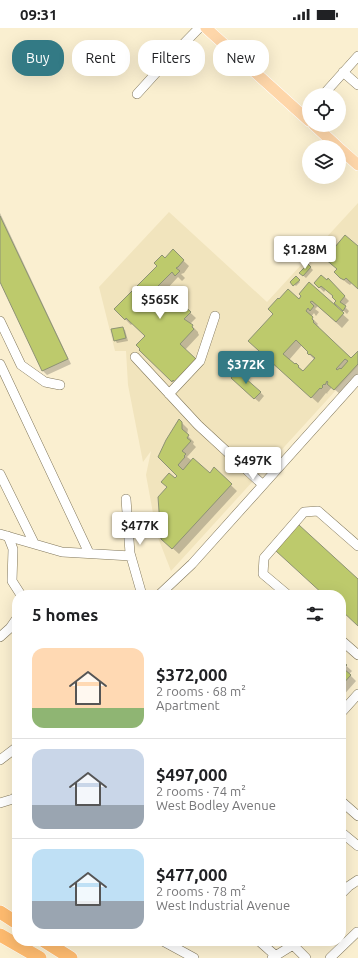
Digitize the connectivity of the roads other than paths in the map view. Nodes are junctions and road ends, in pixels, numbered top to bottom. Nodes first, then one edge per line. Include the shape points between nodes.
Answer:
1 (199, 28) edge
2 (206, 28) edge
3 (358, 56) edge
4 (343, 72) junction
5 (358, 85) edge
6 (329, 88) edge
7 (137, 94) dead end
8 (302, 111) edge
9 (322, 132) edge
10 (330, 140) edge
11 (346, 154) edge
12 (358, 165) edge
13 (215, 316) dead end
14 (0, 321) edge
15 (135, 357) dead end
16 (0, 364) edge
17 (358, 379) edge
18 (60, 385) dead end
19 (169, 394) junction
20 (0, 474) edge
21 (263, 485) junction
22 (126, 499) dead end
23 (4, 535) edge
24 (34, 543) junction
25 (358, 546) edge
26 (89, 553) junction
27 (131, 556) junction
28 (18, 590) edge
29 (141, 590) edge
30 (164, 590) edge
31 (282, 590) edge
32 (12, 625) edge
33 (0, 637) edge
34 (346, 644) edge
35 (358, 655) edge
36 (358, 694) edge
37 (346, 707) edge
38 (12, 751) edge
39 (0, 760) edge
40 (12, 799) edge
41 (0, 803) edge
42 (346, 805) edge
43 (358, 816) edge
44 (346, 836) edge
45 (358, 846) edge
46 (358, 880) edge
47 (346, 889) edge
48 (0, 912) edge
49 (12, 920) edge
50 (358, 931) edge
51 (0, 935) edge
52 (12, 942) edge
53 (346, 943) edge
54 (19, 946) edge
55 (52, 946) edge
56 (172, 946) edge
57 (264, 946) edge
58 (291, 946) edge
59 (298, 946) edge
60 (342, 946) edge
61 (274, 957) edge
62 (40, 958) edge
63 (71, 958) edge
64 (194, 958) edge
65 (306, 958) edge
66 (330, 958) edge

1 - 7 street
2 - 8 main road
3 - 4 street
4 - 5 street
4 - 6 street
9 - 10 main road
11 - 12 main road
13 - 19 street via 200,361
14 - 18 street via 21,365 45,382
15 - 19 street
16 - 26 street
17 - 21 street
19 - 21 street via 198,425
20 - 24 street
21 - 30 street via 192,564
22 - 27 street
23 - 24 street
23 - 28 street via 13,549 12,581
24 - 26 street via 62,552
25 - 31 street via 318,511 304,512 264,558 263,574
26 - 27 street
27 - 29 street
32 - 33 street
34 - 35 street
36 - 37 street
38 - 39 street
40 - 41 street
42 - 43 street
44 - 45 street
46 - 47 street
48 - 49 highway
50 - 53 street
51 - 52 highway
54 - 62 highway
55 - 63 highway
56 - 64 street
57 - 61 street
58 - 61 street
59 - 65 street
60 - 66 street

